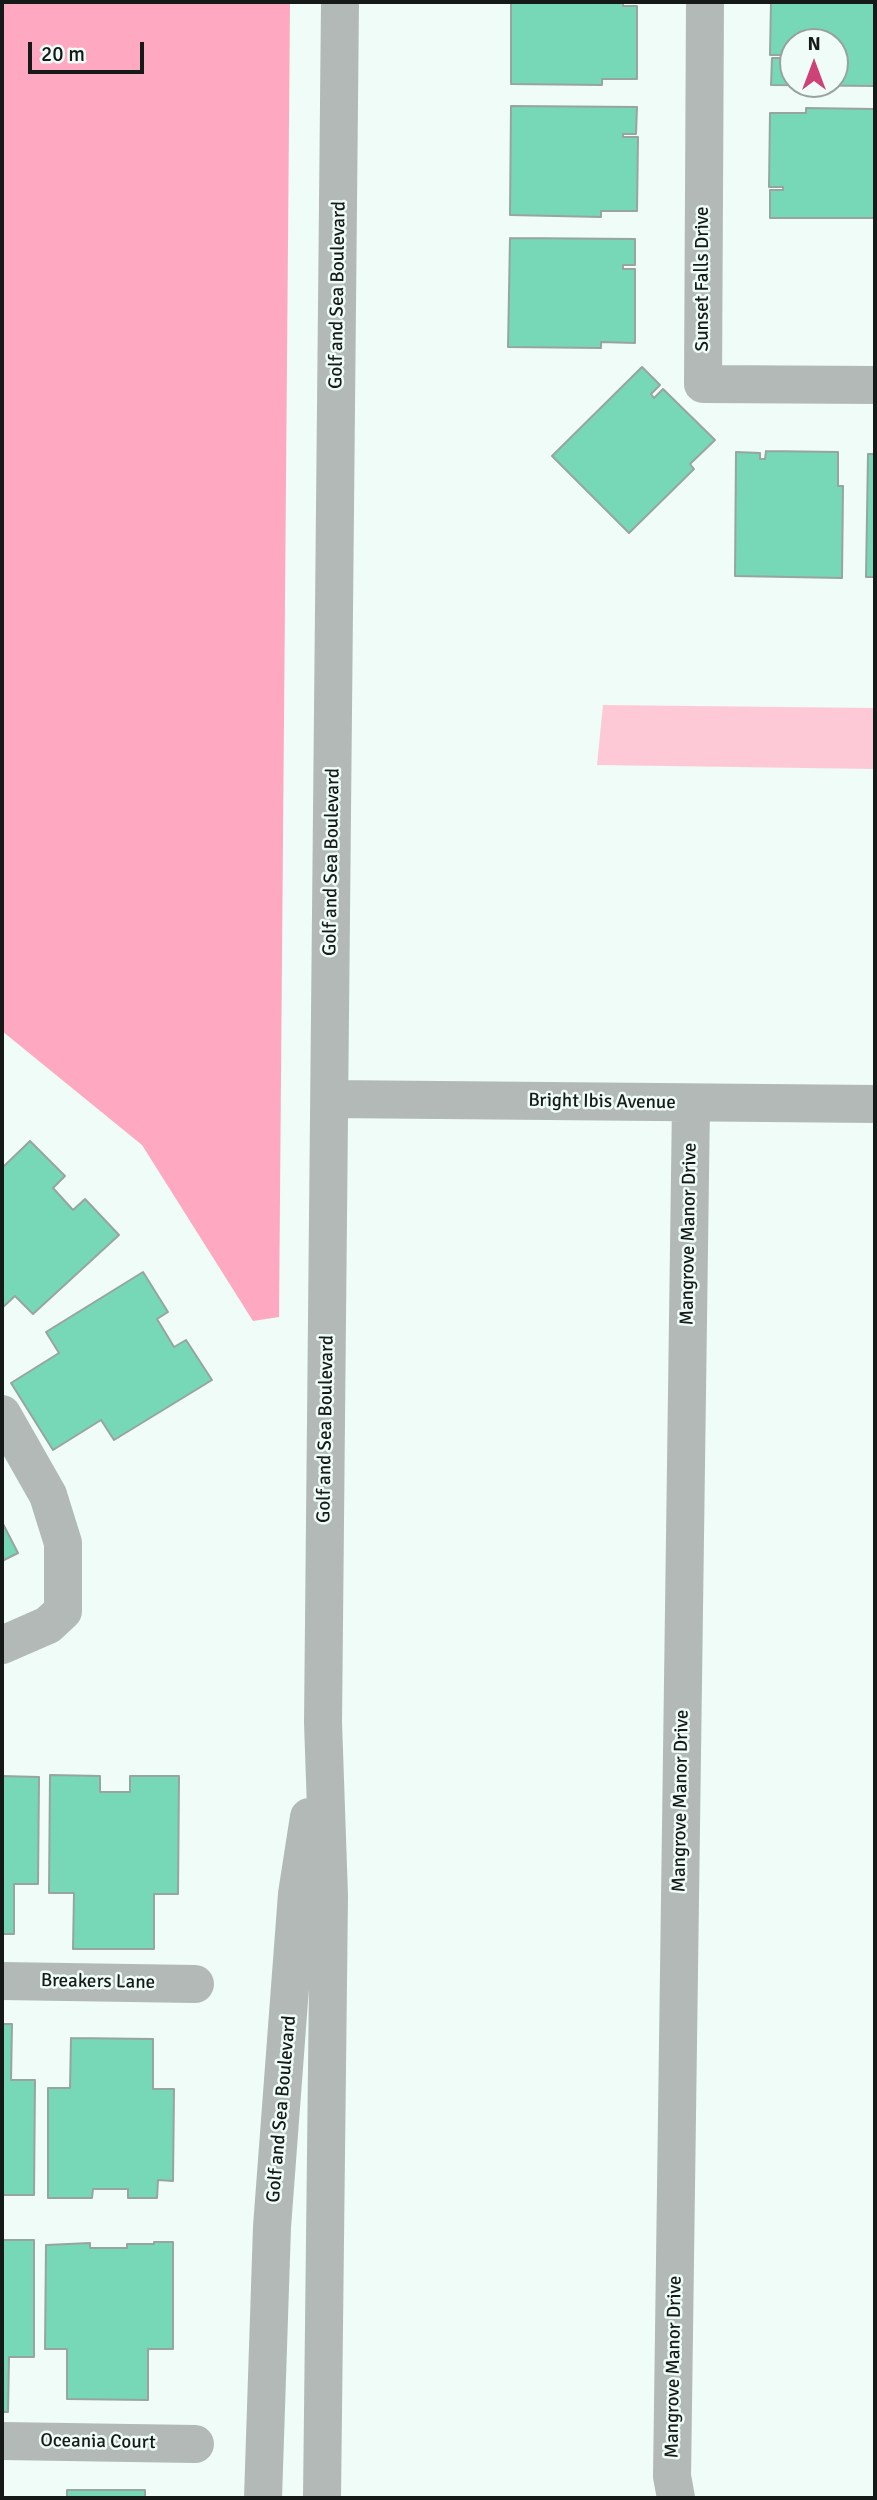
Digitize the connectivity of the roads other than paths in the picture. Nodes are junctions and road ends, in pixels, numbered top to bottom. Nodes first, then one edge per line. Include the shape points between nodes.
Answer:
1 (340, 2) edge
2 (705, 2) edge
3 (875, 385) edge
4 (330, 1099) junction
5 (691, 1102) junction
6 (875, 1104) edge
7 (2, 1413) edge
8 (2, 1645) edge
9 (324, 1721) junction
10 (2, 1981) edge
11 (195, 1983) dead end
12 (2, 2441) edge
13 (195, 2444) dead end
14 (263, 2498) edge
15 (322, 2498) edge
16 (676, 2498) edge

1 - 4 street, Golf and Sea Boulevard
2 - 3 street, Sunset Falls Drive via 703,384
4 - 5 street, Bright Ibis Avenue
4 - 9 street, Golf and Sea Boulevard
5 - 6 street, Bright Ibis Avenue
5 - 16 street, Mangrove Manor Drive via 672,2476
7 - 8 street via 48,1495 63,1543 63,1611 48,1625
9 - 14 street, Golf and Sea Boulevard via 298,1894 272,2227
9 - 15 street, Golf and Sea Boulevard via 329,1896
10 - 11 street, Breakers Lane
12 - 13 street, Oceania Court

